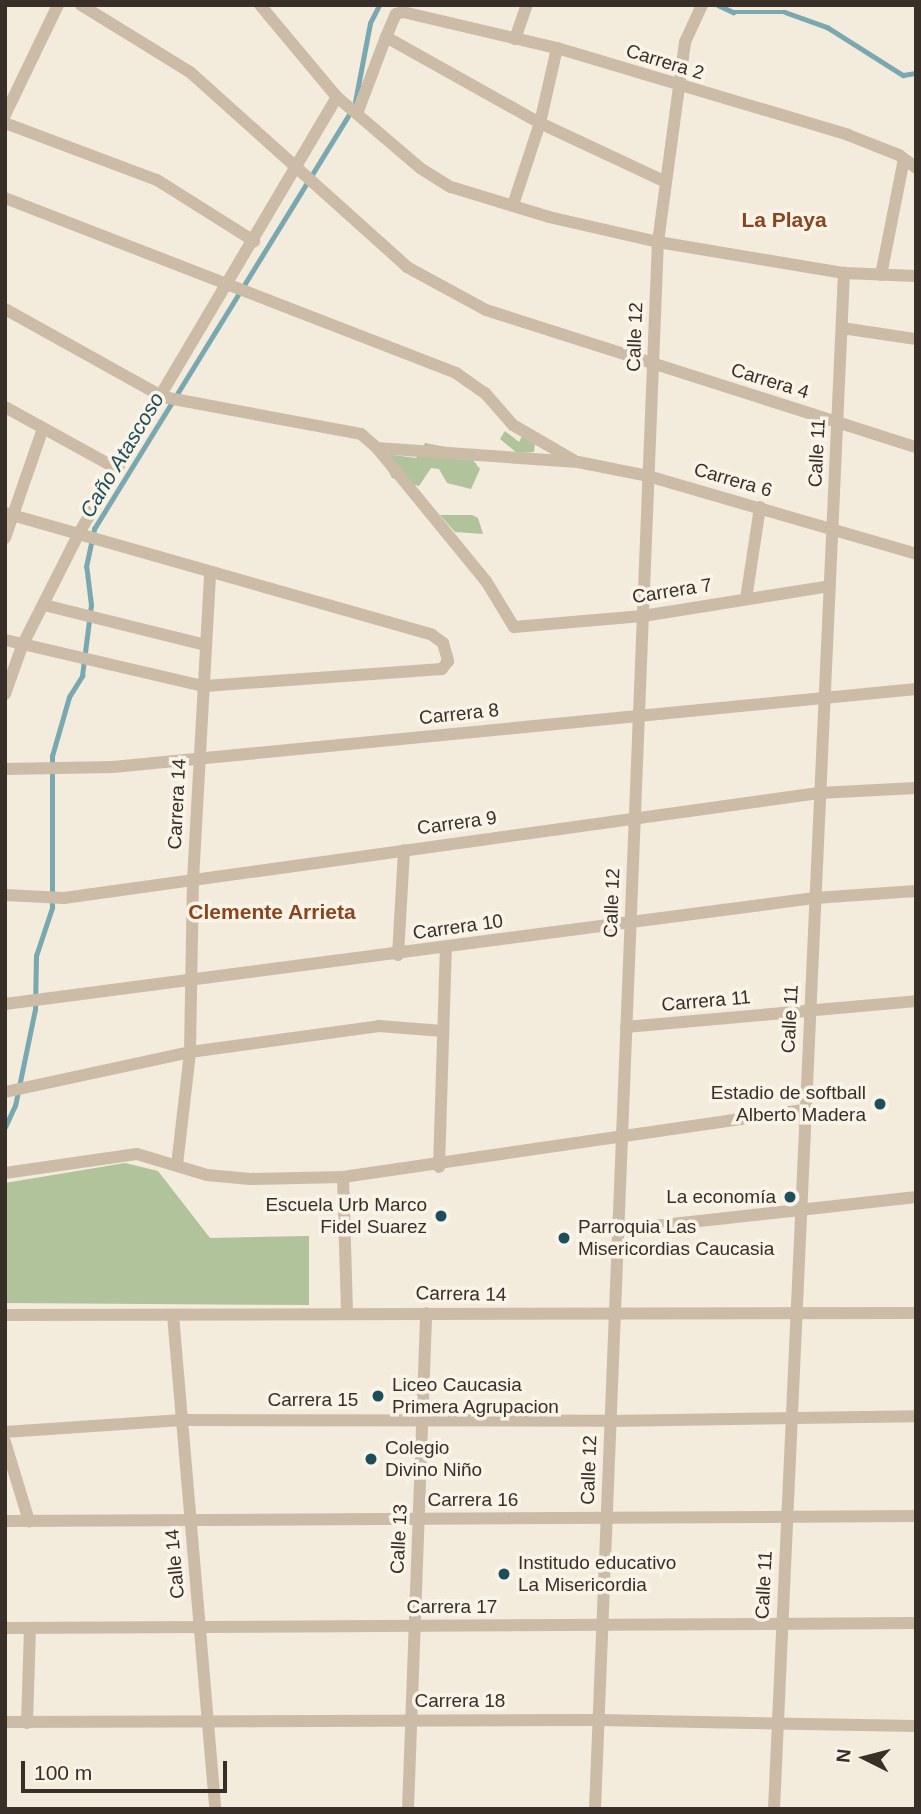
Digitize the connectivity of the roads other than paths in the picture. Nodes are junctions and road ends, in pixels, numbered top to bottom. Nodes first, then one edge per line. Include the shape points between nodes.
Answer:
1 (58, 5) edge
2 (80, 5) edge
3 (260, 5) edge
4 (271, 5) edge
5 (527, 5) edge
6 (701, 8) edge
7 (282, 31) junction
8 (386, 37) junction
9 (515, 39) junction
10 (557, 48) junction
11 (676, 86) junction
12 (337, 97) junction
13 (354, 108) junction
14 (5, 115) edge
15 (5, 122) edge
16 (541, 124) junction
17 (904, 159) junction
18 (916, 169) edge
19 (308, 175) junction
20 (666, 183) junction
21 (5, 198) edge
22 (513, 205) junction
23 (254, 241) junction
24 (658, 242) junction
25 (844, 273) junction
26 (881, 275) junction
27 (916, 276) edge
28 (238, 287) junction
29 (5, 309) edge
30 (842, 328) junction
31 (916, 339) edge
32 (653, 366) junction
33 (171, 399) junction
34 (5, 407) edge
35 (837, 421) junction
36 (43, 428) junction
37 (916, 447) edge
38 (377, 448) junction
39 (578, 462) junction
40 (118, 469) junction
41 (648, 476) junction
42 (760, 507) junction
43 (9, 514) edge
44 (832, 529) junction
45 (88, 536) junction
46 (5, 538) edge
47 (916, 554) edge
48 (210, 572) junction
49 (830, 586) junction
50 (746, 599) junction
51 (44, 605) junction
52 (643, 616) junction
53 (5, 640) edge
54 (206, 645) junction
55 (22, 646) junction
56 (203, 686) junction
57 (916, 689) edge
58 (5, 694) edge
59 (825, 697) junction
60 (639, 715) junction
61 (199, 759) junction
62 (5, 769) edge
63 (916, 788) edge
64 (820, 793) junction
65 (635, 817) junction
66 (404, 850) junction
67 (192, 880) junction
68 (916, 891) edge
69 (5, 895) edge
70 (815, 898) junction
71 (630, 924) junction
72 (446, 948) junction
73 (398, 955) junction
74 (192, 981) junction
75 (916, 1001) edge
76 (5, 1004) edge
77 (810, 1011) junction
78 (626, 1027) junction
79 (443, 1031) junction
80 (190, 1052) junction
81 (14, 1091) edge
82 (806, 1110) junction
83 (622, 1134) junction
84 (177, 1165) junction
85 (439, 1167) junction
86 (5, 1173) edge
87 (343, 1177) junction
88 (916, 1197) edge
89 (801, 1212) junction
90 (618, 1230) junction
91 (426, 1312) junction
92 (796, 1312) junction
93 (347, 1313) junction
94 (916, 1313) edge
95 (5, 1315) edge
96 (173, 1315) junction
97 (614, 1316) junction
98 (916, 1416) edge
99 (791, 1418) junction
100 (425, 1419) junction
101 (182, 1420) junction
102 (610, 1421) junction
103 (5, 1432) edge
104 (5, 1442) edge
105 (916, 1516) edge
106 (786, 1518) junction
107 (418, 1519) junction
108 (606, 1519) junction
109 (190, 1520) junction
110 (5, 1521) edge
111 (29, 1521) junction
112 (916, 1623) edge
113 (782, 1624) junction
114 (602, 1625) junction
115 (414, 1626) junction
116 (5, 1628) edge
117 (200, 1628) junction
118 (30, 1629) junction
119 (598, 1720) junction
120 (411, 1721) junction
121 (5, 1722) edge
122 (208, 1722) junction
123 (27, 1723) junction
124 (777, 1724) junction
125 (916, 1726) edge
126 (215, 1809) edge
127 (408, 1809) edge
128 (595, 1809) edge
129 (774, 1809) edge

1 - 14 street
2 - 19 street, Carrera 4 via 190,72
3 - 7 street
4 - 7 street
5 - 9 street
6 - 11 street, Calle 12 via 684,42
7 - 12 street
8 - 9 street, Carrera 2 via 396,14
8 - 13 street
8 - 16 street
9 - 10 street, Carrera 2
10 - 11 street, Carrera 2
10 - 16 street
11 - 17 street, Carrera 2 via 848,135
11 - 20 street, Calle 12
12 - 13 street
12 - 19 street
13 - 22 street via 420,168 452,187
15 - 23 street via 156,180
16 - 20 street
16 - 22 street
17 - 18 street, Carrera 2
17 - 26 street
19 - 23 street
19 - 32 street, Carrera 4 via 407,267 486,310
20 - 24 street, Calle 12
21 - 28 street
22 - 24 street
23 - 28 street
24 - 25 street
24 - 32 street, Calle 12
25 - 26 street
25 - 30 street, Calle 11
26 - 27 street
28 - 33 street
28 - 39 street via 456,373 485,393 513,425
29 - 33 street
30 - 31 street
30 - 35 street, Calle 11
32 - 35 street, Carrera 4
32 - 41 street, Calle 12
33 - 38 street via 361,434
33 - 40 street
34 - 36 street
35 - 37 street, Carrera 4
35 - 44 street, Calle 11
36 - 40 street
36 - 43 street
38 - 39 street
38 - 52 street, Carrera 7 via 486,581 510,625 518,628
39 - 41 street, Carrera 6
40 - 45 street
41 - 42 street, Carrera 6
41 - 52 street, Calle 12
42 - 44 street, Carrera 6
42 - 50 street
43 - 45 street
43 - 46 street
44 - 47 street, Carrera 6
44 - 49 street, Calle 11
45 - 48 street
45 - 51 street
48 - 54 street, Carrera 14
48 - 56 street via 432,635 443,643 448,662 442,669
49 - 50 street, Carrera 7
49 - 59 street, Calle 11
50 - 52 street, Carrera 7
51 - 54 street
51 - 55 street
52 - 60 street, Calle 12
53 - 55 street
54 - 56 street, Carrera 14
55 - 56 street
55 - 58 street
56 - 61 street, Carrera 14
57 - 59 street, Carrera 8
59 - 60 street, Carrera 8
59 - 64 street, Calle 11
60 - 61 street, Carrera 8
60 - 65 street, Calle 12
61 - 62 street, Carrera 8 via 62,770
61 - 67 street, Carrera 14
63 - 64 street, Carrera 9
64 - 65 street, Carrera 9
64 - 70 street, Calle 11
65 - 66 street, Carrera 9
65 - 71 street, Calle 12
66 - 67 street, Carrera 9
66 - 73 street
67 - 69 street, Carrera 9 via 64,898
67 - 74 street, Carrera 14
68 - 70 street, Carrera 10
70 - 71 street, Carrera 10
70 - 77 street, Calle 11
71 - 72 street, Carrera 10
71 - 78 street, Calle 12
72 - 73 street, Carrera 10
72 - 79 street
73 - 74 street, Carrera 10
74 - 76 street, Carrera 10
74 - 80 street, Carrera 14
75 - 77 street, Carrera 11
77 - 78 street, Carrera 11
77 - 82 street, Calle 11
78 - 83 street, Calle 12
79 - 80 street via 379,1026
79 - 85 street
80 - 81 street
80 - 84 street, Carrera 14
82 - 83 street
82 - 89 street, Calle 11
83 - 85 street
83 - 90 street, Calle 12
84 - 86 street via 137,1154
84 - 87 street via 207,1175 250,1179
85 - 87 street
87 - 93 street
88 - 89 street
89 - 90 street
89 - 92 street, Calle 11
90 - 97 street, Calle 12
91 - 93 street, Carrera 14
91 - 97 street, Carrera 14
91 - 100 street, Calle 13
92 - 94 street, Carrera 14
92 - 97 street, Carrera 14
92 - 99 street, Calle 11
93 - 96 street, Carrera 14
95 - 96 street, Carrera 14
96 - 101 street, Calle 14
97 - 102 street, Calle 12
98 - 99 street, Carrera 15
99 - 102 street, Carrera 15
99 - 106 street, Calle 11
100 - 101 street, Carrera 15
100 - 102 street, Carrera 15
100 - 107 street, Calle 13
101 - 103 street, Carrera 15
101 - 109 street, Calle 14
102 - 108 street, Calle 12
104 - 111 street
105 - 106 street, Carrera 16
106 - 108 street, Carrera 16
106 - 113 street, Calle 11
107 - 108 street, Carrera 16
107 - 109 street, Carrera 16
107 - 115 street, Calle 13
108 - 114 street, Calle 12
109 - 111 street, Carrera 16
109 - 117 street, Calle 14
110 - 111 street, Carrera 16
112 - 113 street, Carrera 17
113 - 114 street, Carrera 17
113 - 124 street, Calle 11
114 - 115 street, Carrera 17
114 - 119 street, Calle 12
115 - 117 street, Carrera 17
115 - 120 street, Calle 13
116 - 118 street, Carrera 17
117 - 118 street, Carrera 17
117 - 122 street, Calle 14
118 - 123 street
119 - 120 street, Carrera 18
119 - 124 street, Carrera 18
119 - 128 street, Calle 12
120 - 122 street, Carrera 18
120 - 127 street, Calle 13
121 - 123 street, Carrera 18
122 - 123 street, Carrera 18
122 - 126 street, Calle 14
124 - 125 street, Carrera 18
124 - 129 street, Calle 11

